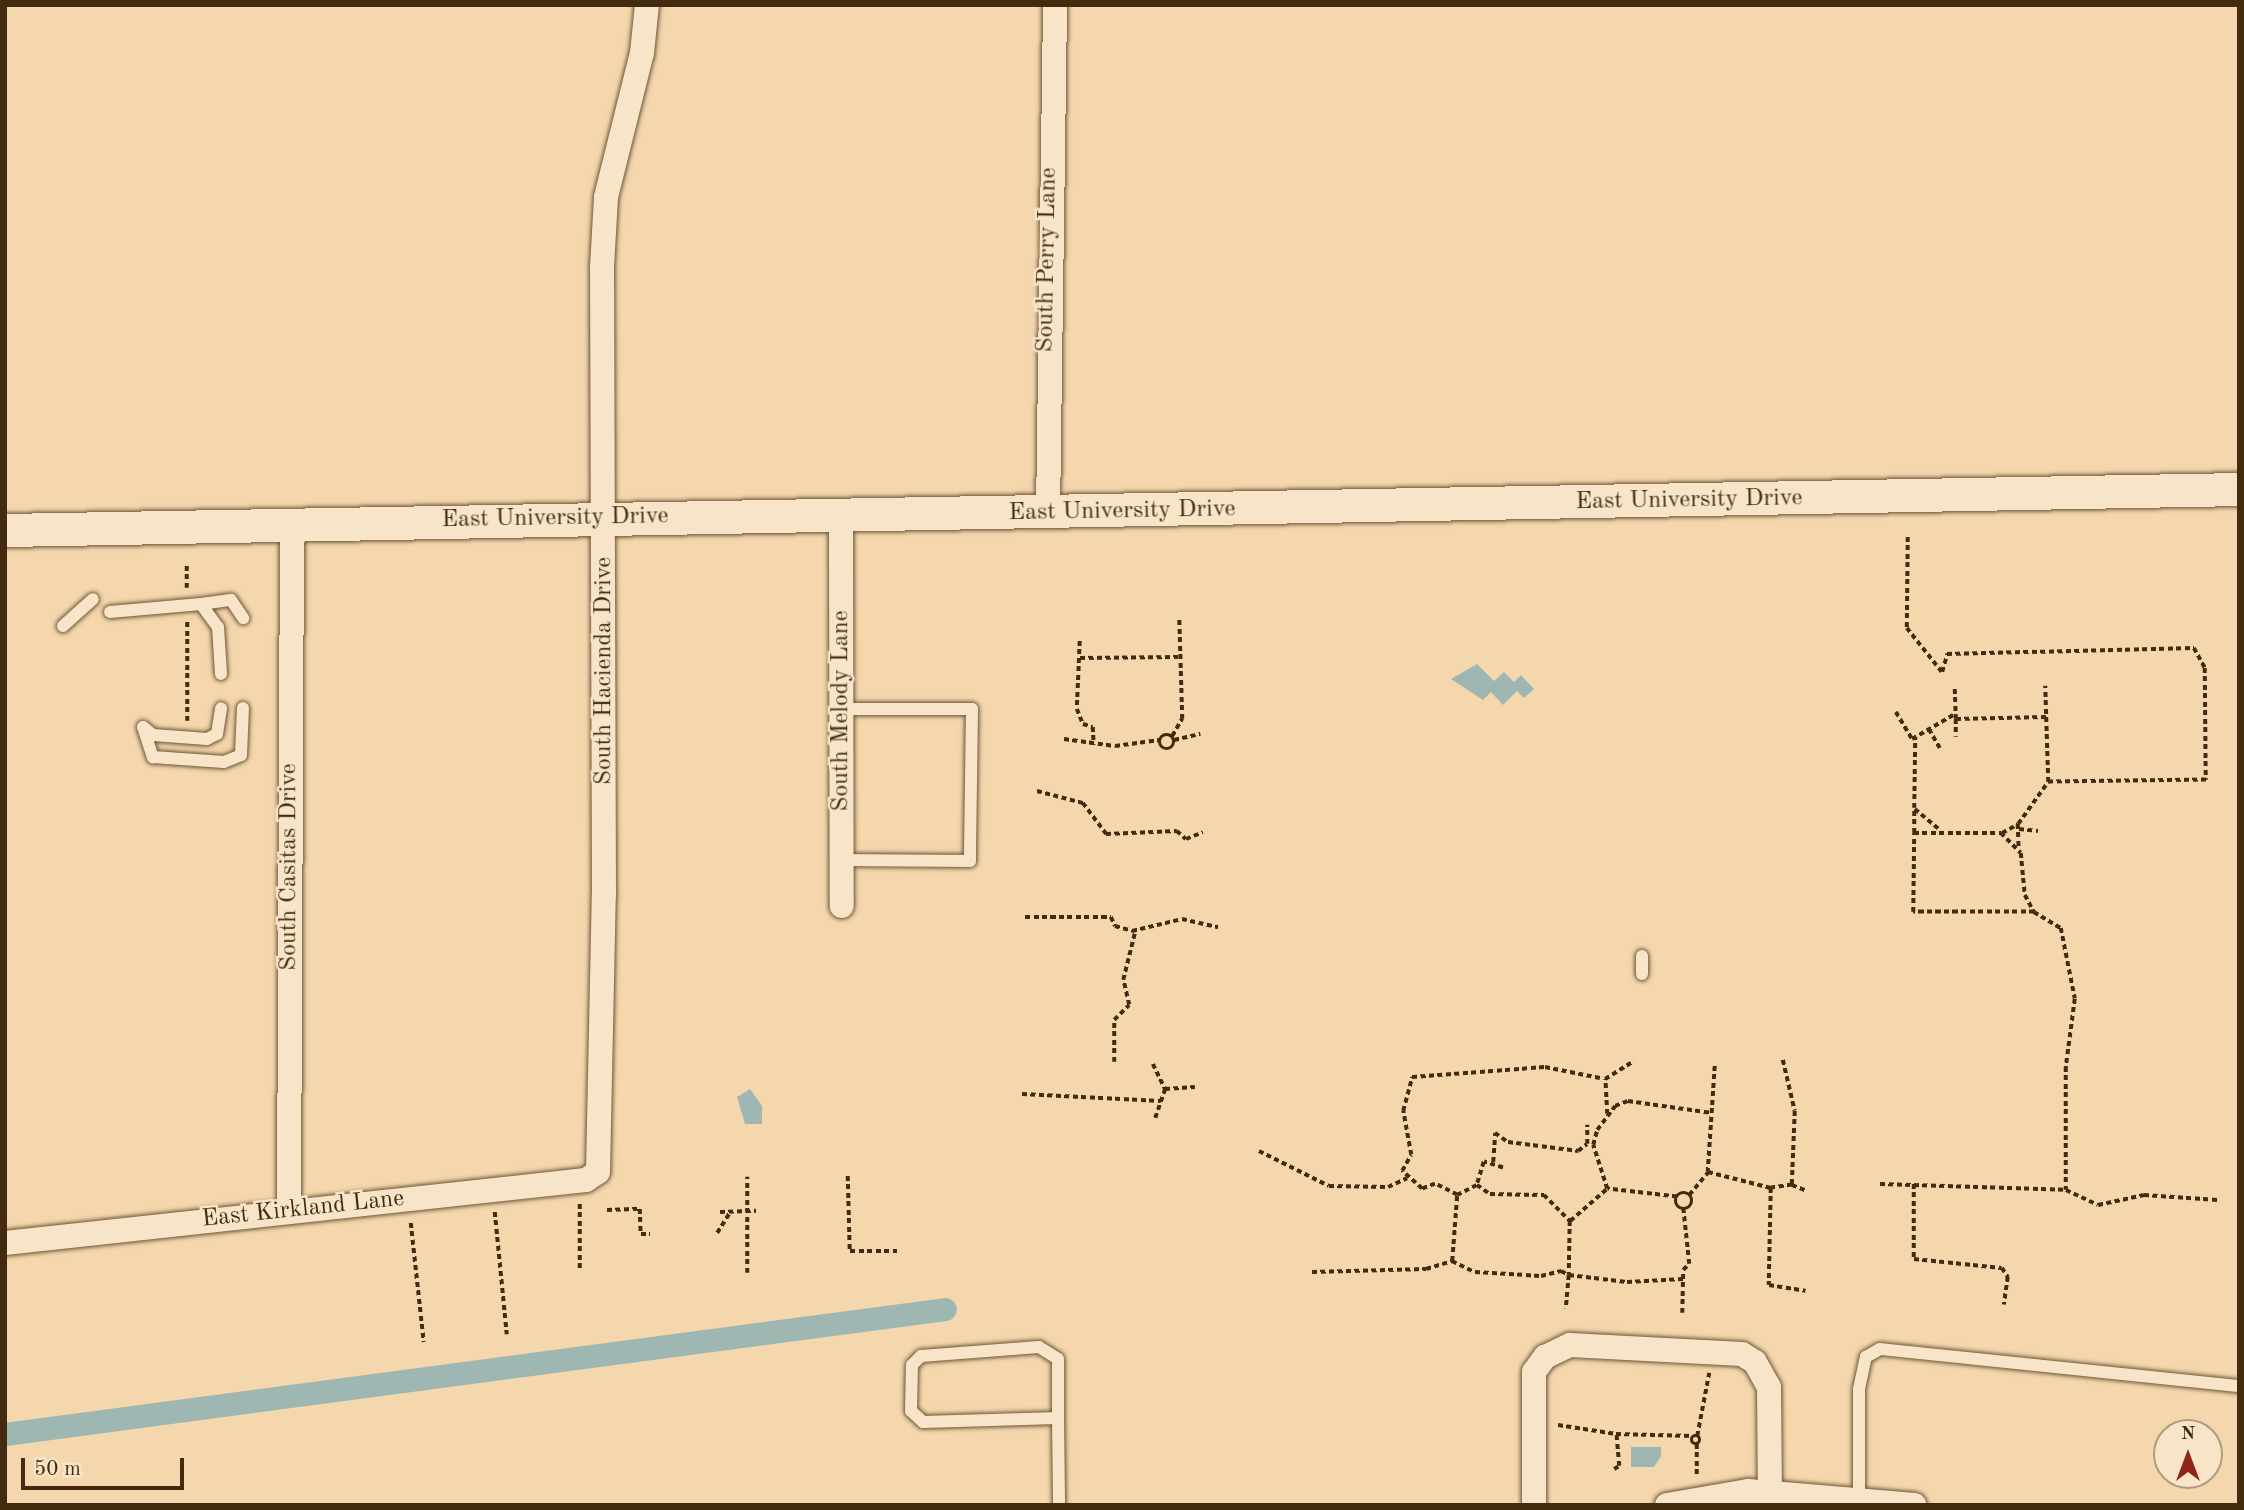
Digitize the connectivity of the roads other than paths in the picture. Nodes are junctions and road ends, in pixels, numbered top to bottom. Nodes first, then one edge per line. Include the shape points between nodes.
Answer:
1 (647, 5) edge
2 (1055, 5) edge
3 (2239, 489) edge
4 (1048, 514) junction
5 (841, 517) junction
6 (606, 518) junction
7 (292, 523) junction
8 (5, 530) edge
9 (93, 599) dead end
10 (201, 604) junction
11 (110, 612) dead end
12 (243, 618) dead end
13 (63, 626) dead end
14 (221, 674) dead end
15 (221, 708) dead end
16 (243, 708) dead end
17 (842, 709) junction
18 (842, 860) junction
19 (842, 906) dead end
20 (1642, 956) dead end
21 (1642, 974) dead end
22 (598, 1172) joint
23 (289, 1212) junction
24 (5, 1243) edge
25 (2239, 1386) edge
26 (1058, 1418) junction
27 (1770, 1493) junction
28 (1859, 1502) edge
29 (1059, 1505) edge
30 (1534, 1505) edge
31 (1667, 1505) edge
32 (1914, 1505) edge

1 - 6 street, South Hacienda Drive via 604,216
2 - 4 street, South Perry Lane
3 - 4 main road, East University Drive
4 - 5 main road, East University Drive
5 - 6 main road, East University Drive
5 - 17 street, South Melody Lane
6 - 7 main road, East University Drive
6 - 22 street, South Hacienda Drive
7 - 8 main road, East University Drive
7 - 23 street, South Casitas Drive
9 - 13 lane
10 - 11 lane
10 - 12 lane via 231,600
10 - 14 lane via 218,627
15 - 16 lane via 217,734 207,739 153,735 143,727 153,757 224,762 241,755
17 - 18 street, South Melody Lane
17 - 18 lane via 972,709 970,861
18 - 19 street, South Melody Lane
20 - 21 lane
22 - 23 street, East Kirkland Lane via 586,1180
23 - 24 street, East Kirkland Lane
25 - 28 lane via 1880,1349 1866,1357 1859,1389
26 - 26 lane via 1058,1359 1039,1347 921,1356 912,1365 911,1411 923,1422
26 - 29 lane
27 - 28 street
27 - 30 street via 1766,1375 1742,1354 1558,1349 1534,1373
27 - 31 street
28 - 32 street

